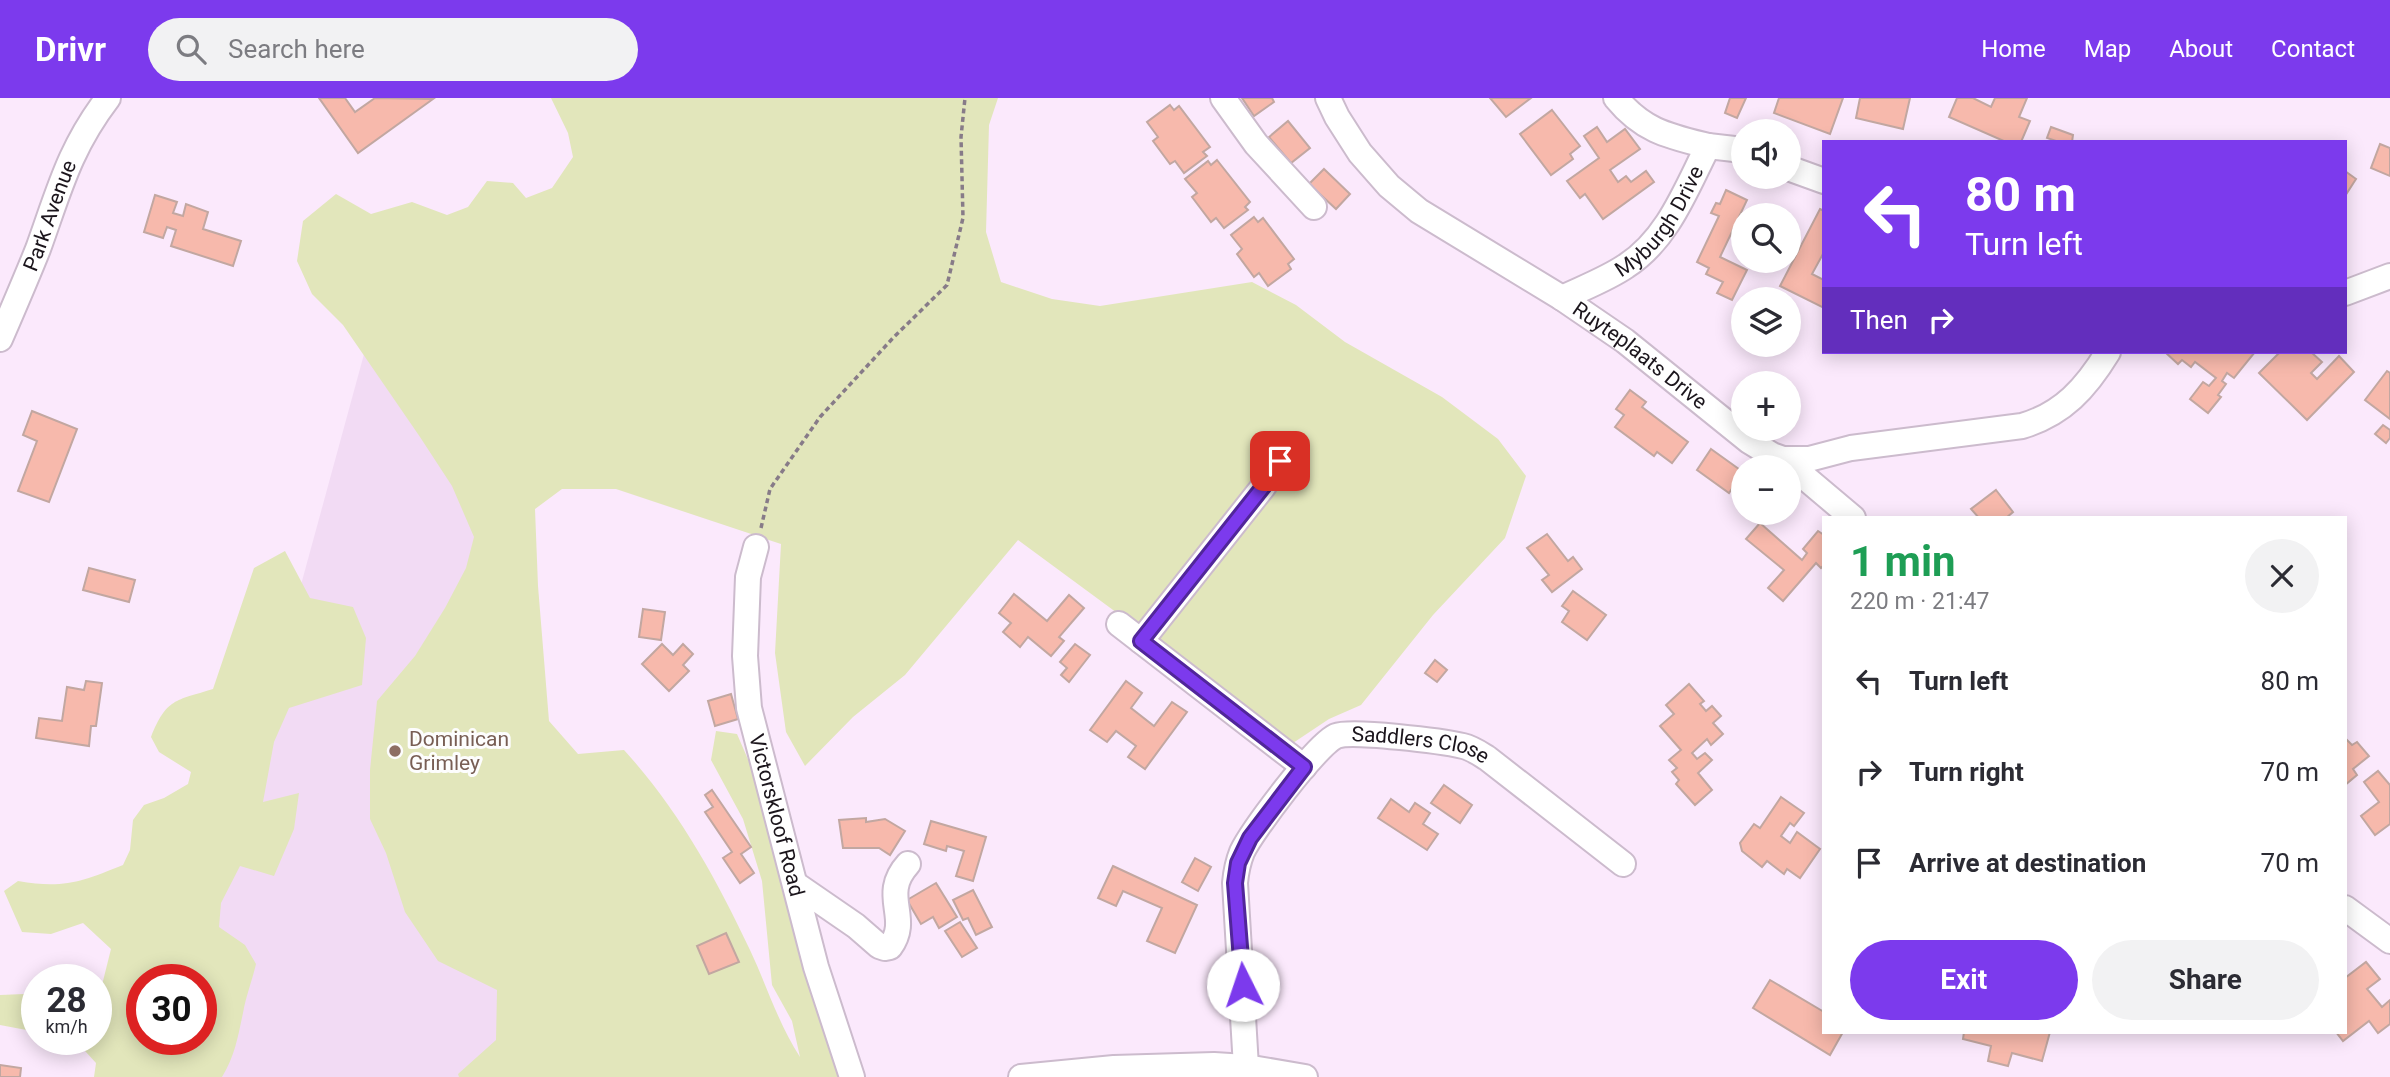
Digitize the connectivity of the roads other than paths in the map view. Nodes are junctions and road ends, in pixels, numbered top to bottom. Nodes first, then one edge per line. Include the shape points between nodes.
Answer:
1 (108, 98) edge
2 (1223, 98) edge
3 (1328, 98) edge
4 (1616, 98) edge
5 (1708, 146) junction
6 (1731, 149) edge
7 (1801, 173) edge
8 (1822, 180) edge
9 (1314, 207) dead end
10 (2390, 276) edge
11 (2347, 292) edge
12 (1562, 298) junction
13 (0, 339) edge
14 (2107, 354) edge
15 (1777, 455) edge
16 (1801, 459) edge
17 (1280, 461) dead end
18 (1801, 473) edge
19 (1851, 516) edge
20 (756, 547) road end
21 (1119, 624) dead end
22 (1141, 641) junction
23 (1304, 767) junction
24 (908, 864) dead end
25 (1623, 864) dead end
26 (795, 884) junction
27 (2347, 909) edge
28 (2390, 941) edge
29 (1246, 1067) junction
30 (852, 1077) edge
31 (1021, 1077) edge
32 (1305, 1077) edge

1 - 13 street, Park Avenue via 88,125 65,172
2 - 9 street via 1256,144
3 - 12 street, Ruyteplaats Drive via 1360,153 1398,194 1430,219
4 - 5 street via 1630,115 1653,130
5 - 6 street, Myburgh Drive
5 - 12 street, Myburgh Drive via 1671,218 1644,252 1625,267
7 - 8 street
10 - 11 street
12 - 15 street, Ruyteplaats Drive via 1625,341 1749,441
14 - 16 street, Ruyteplaats Drive via 2074,398 2036,422
17 - 22 street
18 - 19 street
20 - 26 street, Victorskloof Road via 748,578 745,656 749,708
21 - 22 street
22 - 23 street
23 - 25 street, Saddlers Close via 1322,745 1349,733 1466,747 1487,758
23 - 29 street, Saddlers Close via 1250,838 1236,872
24 - 26 street via 895,885 897,929 893,943 885,948
26 - 30 street, Victorskloof Road
27 - 28 street
29 - 31 street via 1114,1068
29 - 32 street

